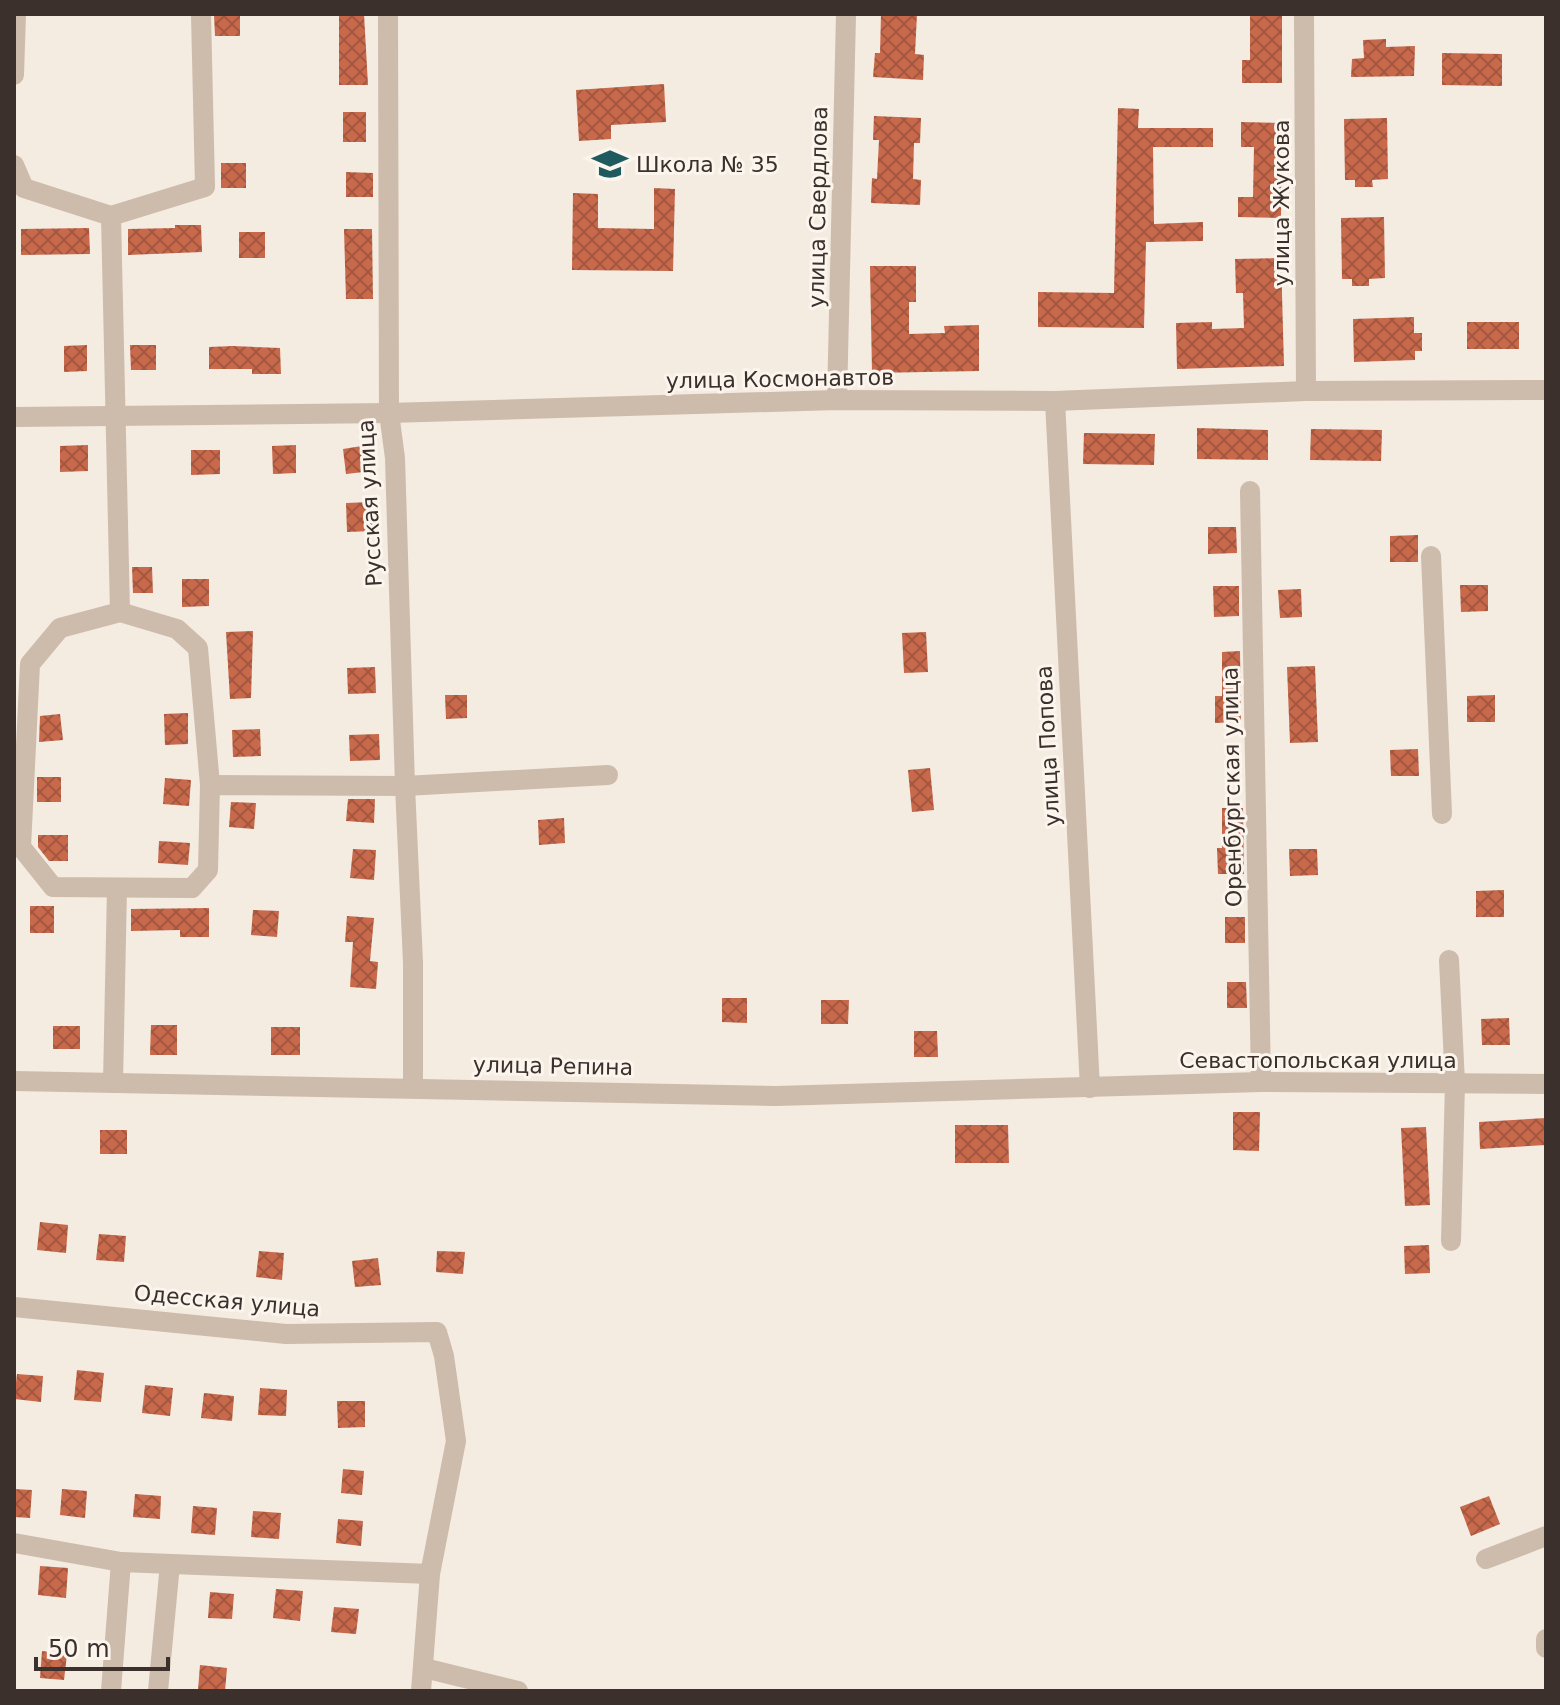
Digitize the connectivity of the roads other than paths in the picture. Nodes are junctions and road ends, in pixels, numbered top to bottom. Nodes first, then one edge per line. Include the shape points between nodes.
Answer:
1 (16, 14) edge
2 (201, 14) edge
3 (388, 14) edge
4 (846, 14) edge
5 (1304, 14) edge
6 (14, 75) edge
7 (14, 165) edge
8 (111, 216) junction
9 (1546, 390) edge
10 (1306, 391) junction
11 (837, 400) junction
12 (1055, 401) junction
13 (389, 413) junction
14 (114, 416) junction
15 (14, 417) edge
16 (1250, 491) dead end
17 (1431, 556) dead end
18 (120, 612) junction
19 (19, 774) edge
20 (608, 775) dead end
21 (210, 785) junction
22 (405, 786) junction
23 (1442, 814) dead end
24 (117, 888) junction
25 (1449, 960) dead end
26 (14, 1081) edge
27 (1261, 1082) junction
28 (113, 1083) junction
29 (1455, 1083) junction
30 (1546, 1084) edge
31 (413, 1087) junction
32 (1090, 1088) junction
33 (1451, 1241) dead end
34 (14, 1307) edge
35 (1546, 1536) edge
36 (14, 1543) edge
37 (1486, 1559) dead end
38 (121, 1562) junction
39 (170, 1564) junction
40 (430, 1574) junction
41 (1546, 1639) edge
42 (1546, 1648) edge
43 (424, 1668) junction
44 (111, 1691) edge
45 (158, 1691) edge
46 (421, 1691) edge
47 (518, 1691) edge

1 - 6 street
2 - 8 street via 205,187
3 - 13 street, Русская улица
4 - 11 street, улица Свердлова
5 - 10 street, улица Жукова
7 - 8 street via 24,188
8 - 14 street
9 - 10 street, улица Космонавтов
10 - 12 street, улица Космонавтов
11 - 12 street, улица Космонавтов
11 - 13 street, улица Космонавтов
12 - 32 street, улица Попова
13 - 14 street, улица Космонавтов
13 - 22 street, Русская улица via 395,458
14 - 15 street, улица Космонавтов
14 - 18 street
16 - 27 street, Оренбургская улица
17 - 23 street
18 - 19 street via 60,628 30,664
18 - 21 street via 177,629 198,648
19 - 24 street via 21,847 53,887
20 - 22 street
21 - 22 street
21 - 24 street via 208,870 192,888
22 - 31 street, Русская улица
24 - 28 street
25 - 29 street
26 - 28 street, улица Репина
27 - 29 street, Севастопольская улица
27 - 32 street, Севастопольская улица
28 - 31 street, улица Репина
29 - 30 street, Севастопольская улица
29 - 33 street
31 - 32 street, улица Репина via 776,1096
34 - 40 street, Одесская улица via 286,1334 437,1332 456,1441
35 - 37 street
36 - 38 street
38 - 39 street
38 - 44 street
39 - 40 street
39 - 45 street
40 - 43 street
41 - 42 street
43 - 46 street
43 - 47 street

